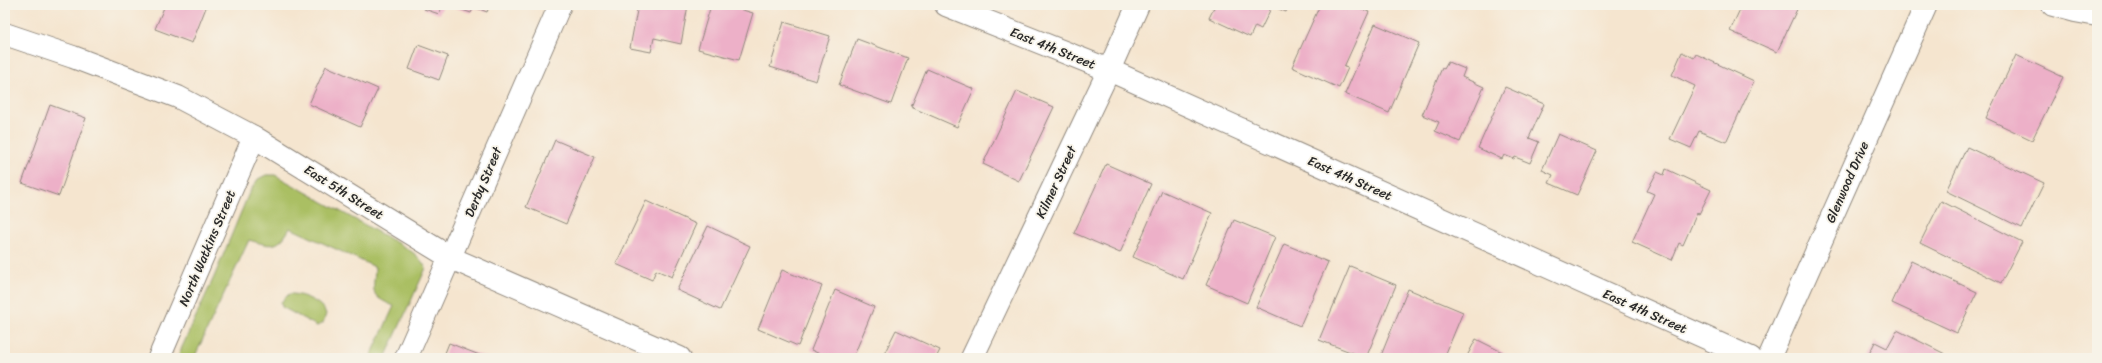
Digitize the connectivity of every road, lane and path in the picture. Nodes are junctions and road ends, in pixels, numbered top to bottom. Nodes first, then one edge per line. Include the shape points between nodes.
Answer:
1 (560, 5) edge
2 (946, 5) edge
3 (1138, 5) edge
4 (1926, 5) edge
5 (2053, 5) edge
6 (2097, 14) edge
7 (5, 34) edge
8 (1109, 70) junction
9 (254, 137) junction
10 (451, 258) junction
11 (159, 358) edge
12 (406, 358) edge
13 (680, 358) edge
14 (972, 358) edge
15 (1751, 358) edge
16 (1769, 358) edge

1 - 10 street, Derby Street
2 - 8 street, East 4th Street
3 - 8 street, Kilmer Street
4 - 16 street, Glenwood Drive
5 - 6 street
7 - 9 street, East 5th Street via 178,97
8 - 14 street, Kilmer Street
8 - 15 street, East 4th Street
9 - 10 street, East 5th Street
9 - 11 street, North Watkins Street
10 - 12 street, Derby Street
10 - 13 street, East 5th Street

